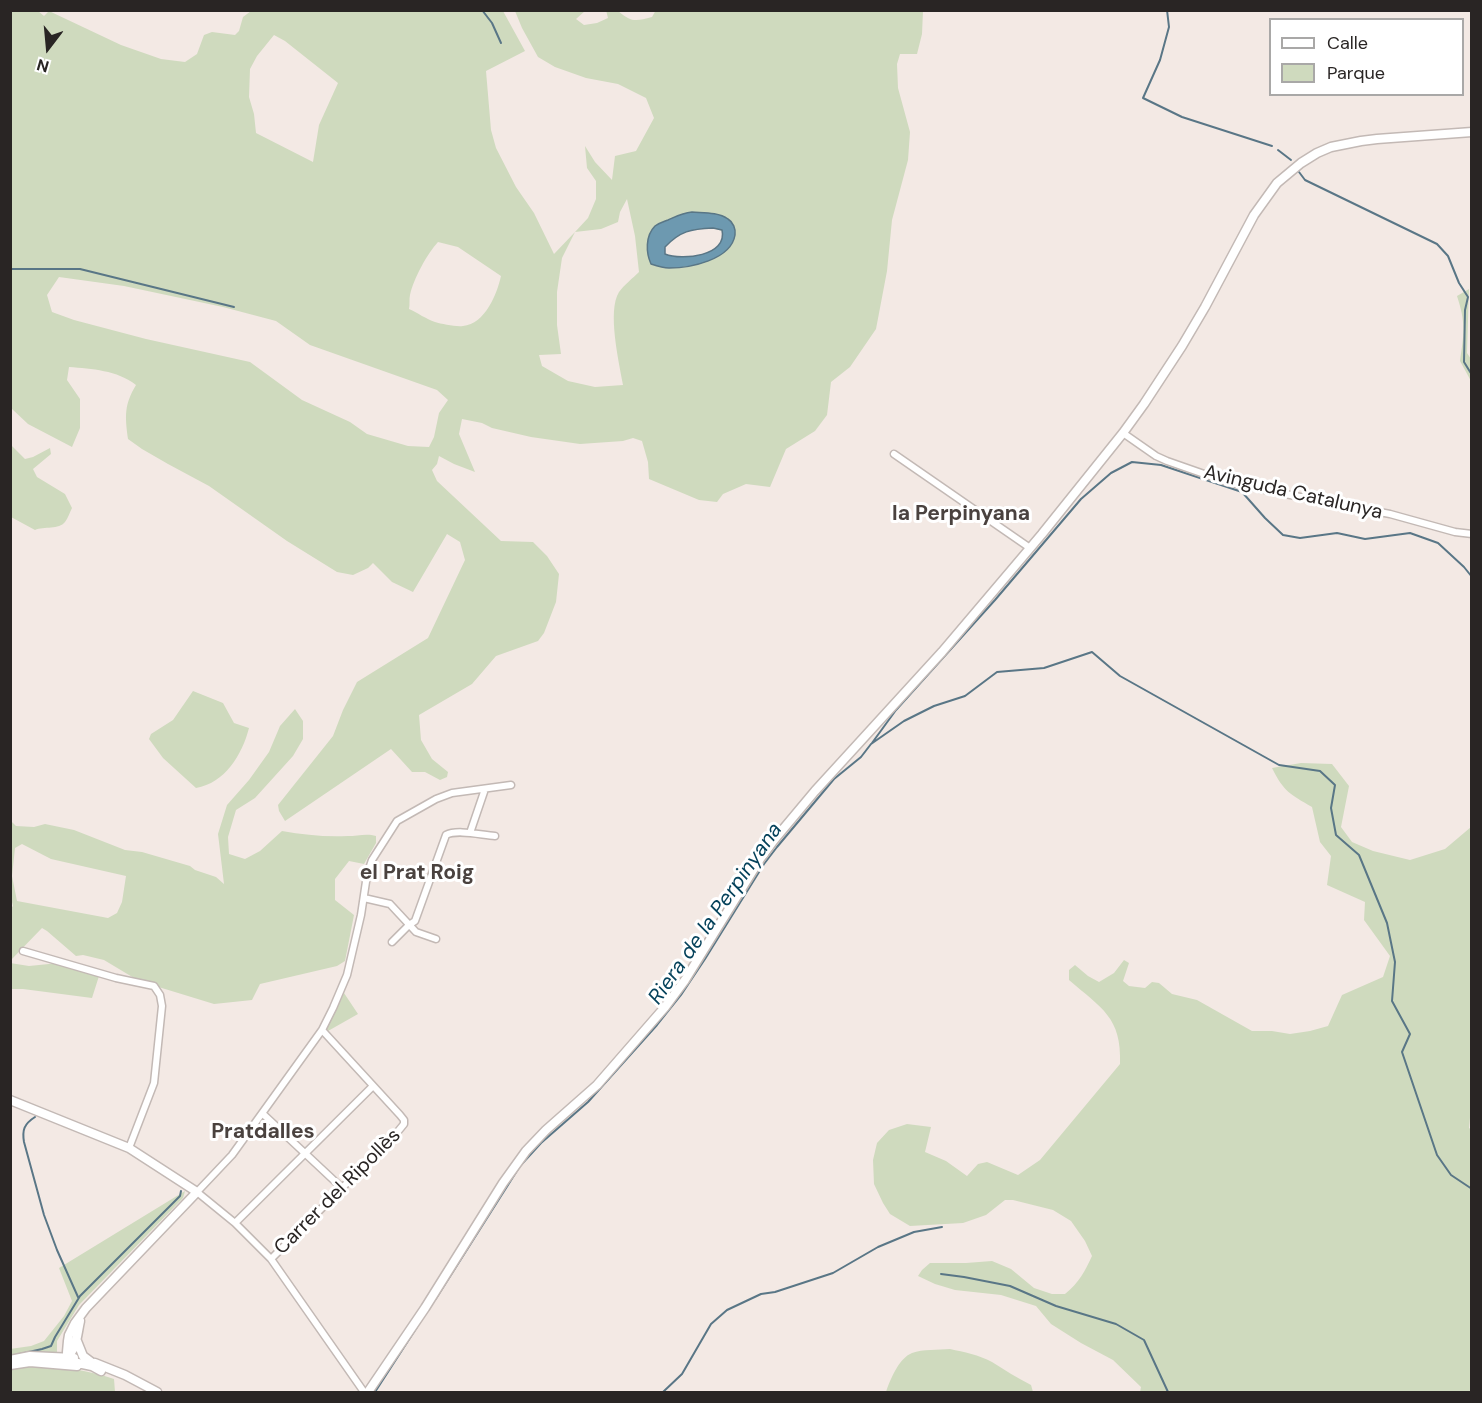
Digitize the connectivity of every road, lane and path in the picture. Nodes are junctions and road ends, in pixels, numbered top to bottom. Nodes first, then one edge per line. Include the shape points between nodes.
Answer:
1 (1472, 132) edge
2 (1123, 433) junction
3 (894, 454) dead end
4 (1472, 534) edge
5 (1030, 548) junction
6 (511, 785) dead end
7 (485, 789) junction
8 (470, 833) junction
9 (495, 836) dead end
10 (364, 898) junction
11 (409, 925) junction
12 (436, 939) dead end
13 (392, 942) dead end
14 (23, 951) dead end
15 (322, 1030) junction
16 (373, 1086) junction
17 (10, 1100) edge
18 (263, 1114) junction
19 (129, 1148) junction
20 (306, 1153) junction
21 (342, 1188) junction
22 (197, 1192) junction
23 (235, 1223) junction
24 (271, 1259) junction
25 (72, 1341) junction
26 (49, 1356) junction
27 (69, 1357) junction
28 (10, 1360) edge
29 (30, 1362) junction
30 (91, 1362) junction
31 (10, 1365) edge
32 (101, 1371) junction
33 (141, 1384) junction
34 (157, 1392) edge
35 (366, 1392) edge

1 - 2 street via 1345,144 1317,153 1292,169 1254,215 1182,346
2 - 4 street, Avinguda Catalunya via 1161,458 1227,482
2 - 5 street
3 - 5 street
5 - 35 street via 774,840 665,1007 597,1085 526,1151
6 - 7 street
7 - 8 street
7 - 10 street via 442,796 397,821 372,860
8 - 9 street
8 - 11 street via 446,835 415,921
10 - 11 street via 390,904
10 - 15 street via 347,975
11 - 12 street
11 - 13 street
14 - 19 street via 154,986 160,995 154,1083
15 - 16 street
15 - 18 street
16 - 20 street
16 - 21 street, Carrer del Ripollès via 404,1124
17 - 19 street
18 - 20 street
18 - 22 street
19 - 22 street
20 - 21 street
20 - 23 street
21 - 24 street, Carrer del Ripollès
22 - 23 street
22 - 25 street via 81,1315
23 - 24 street
24 - 35 street
25 - 26 street
25 - 27 street
25 - 30 street
26 - 27 street
26 - 28 street
27 - 29 street
27 - 30 street
27 - 32 street
29 - 31 street
29 - 32 street
30 - 33 street
32 - 33 street
33 - 34 street

